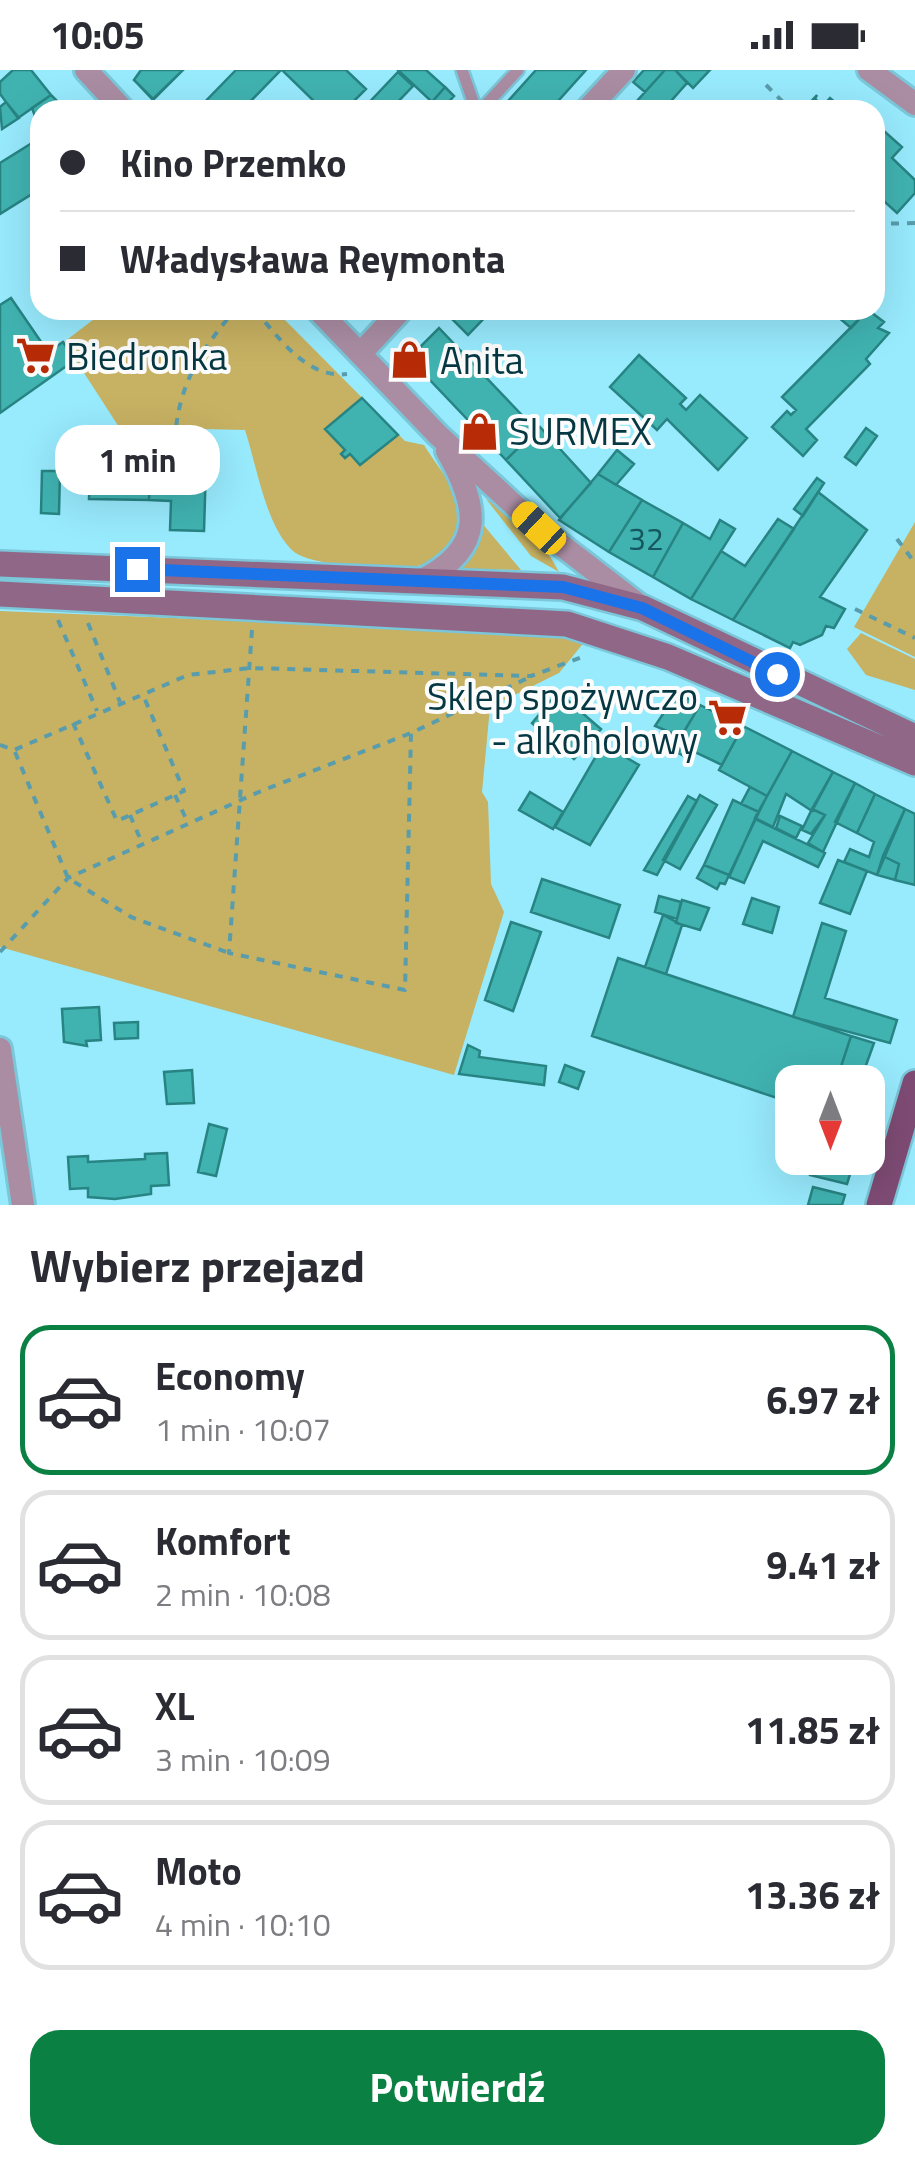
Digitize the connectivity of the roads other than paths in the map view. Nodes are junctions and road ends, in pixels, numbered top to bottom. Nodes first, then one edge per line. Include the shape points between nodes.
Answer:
1 (86, 70) edge
2 (462, 70) edge
3 (518, 70) edge
4 (624, 70) edge
5 (869, 70) edge
6 (114, 100) edge
7 (474, 100) edge
8 (488, 100) edge
9 (596, 100) edge
10 (915, 104) edge
11 (326, 320) edge
12 (393, 320) edge
13 (358, 363) junction
14 (438, 435) junction
15 (0, 564) edge
16 (422, 580) junction
17 (0, 594) edge
18 (642, 608) junction
19 (915, 736) edge
20 (879, 749) junction
21 (915, 763) edge
22 (915, 776) edge
23 (0, 1049) edge
24 (915, 1083) edge
25 (22, 1205) edge
26 (879, 1205) edge

1 - 6 street
2 - 7 lane
3 - 8 lane
4 - 9 street
5 - 10 street
11 - 13 street
12 - 13 street
13 - 14 street
14 - 16 street via 470,495 472,522 460,551
14 - 18 street via 539,528
15 - 16 main road
16 - 18 main road via 563,587
17 - 20 main road via 567,624 668,658
18 - 19 main road
20 - 21 main road
20 - 22 main road
23 - 25 street
24 - 26 main road

